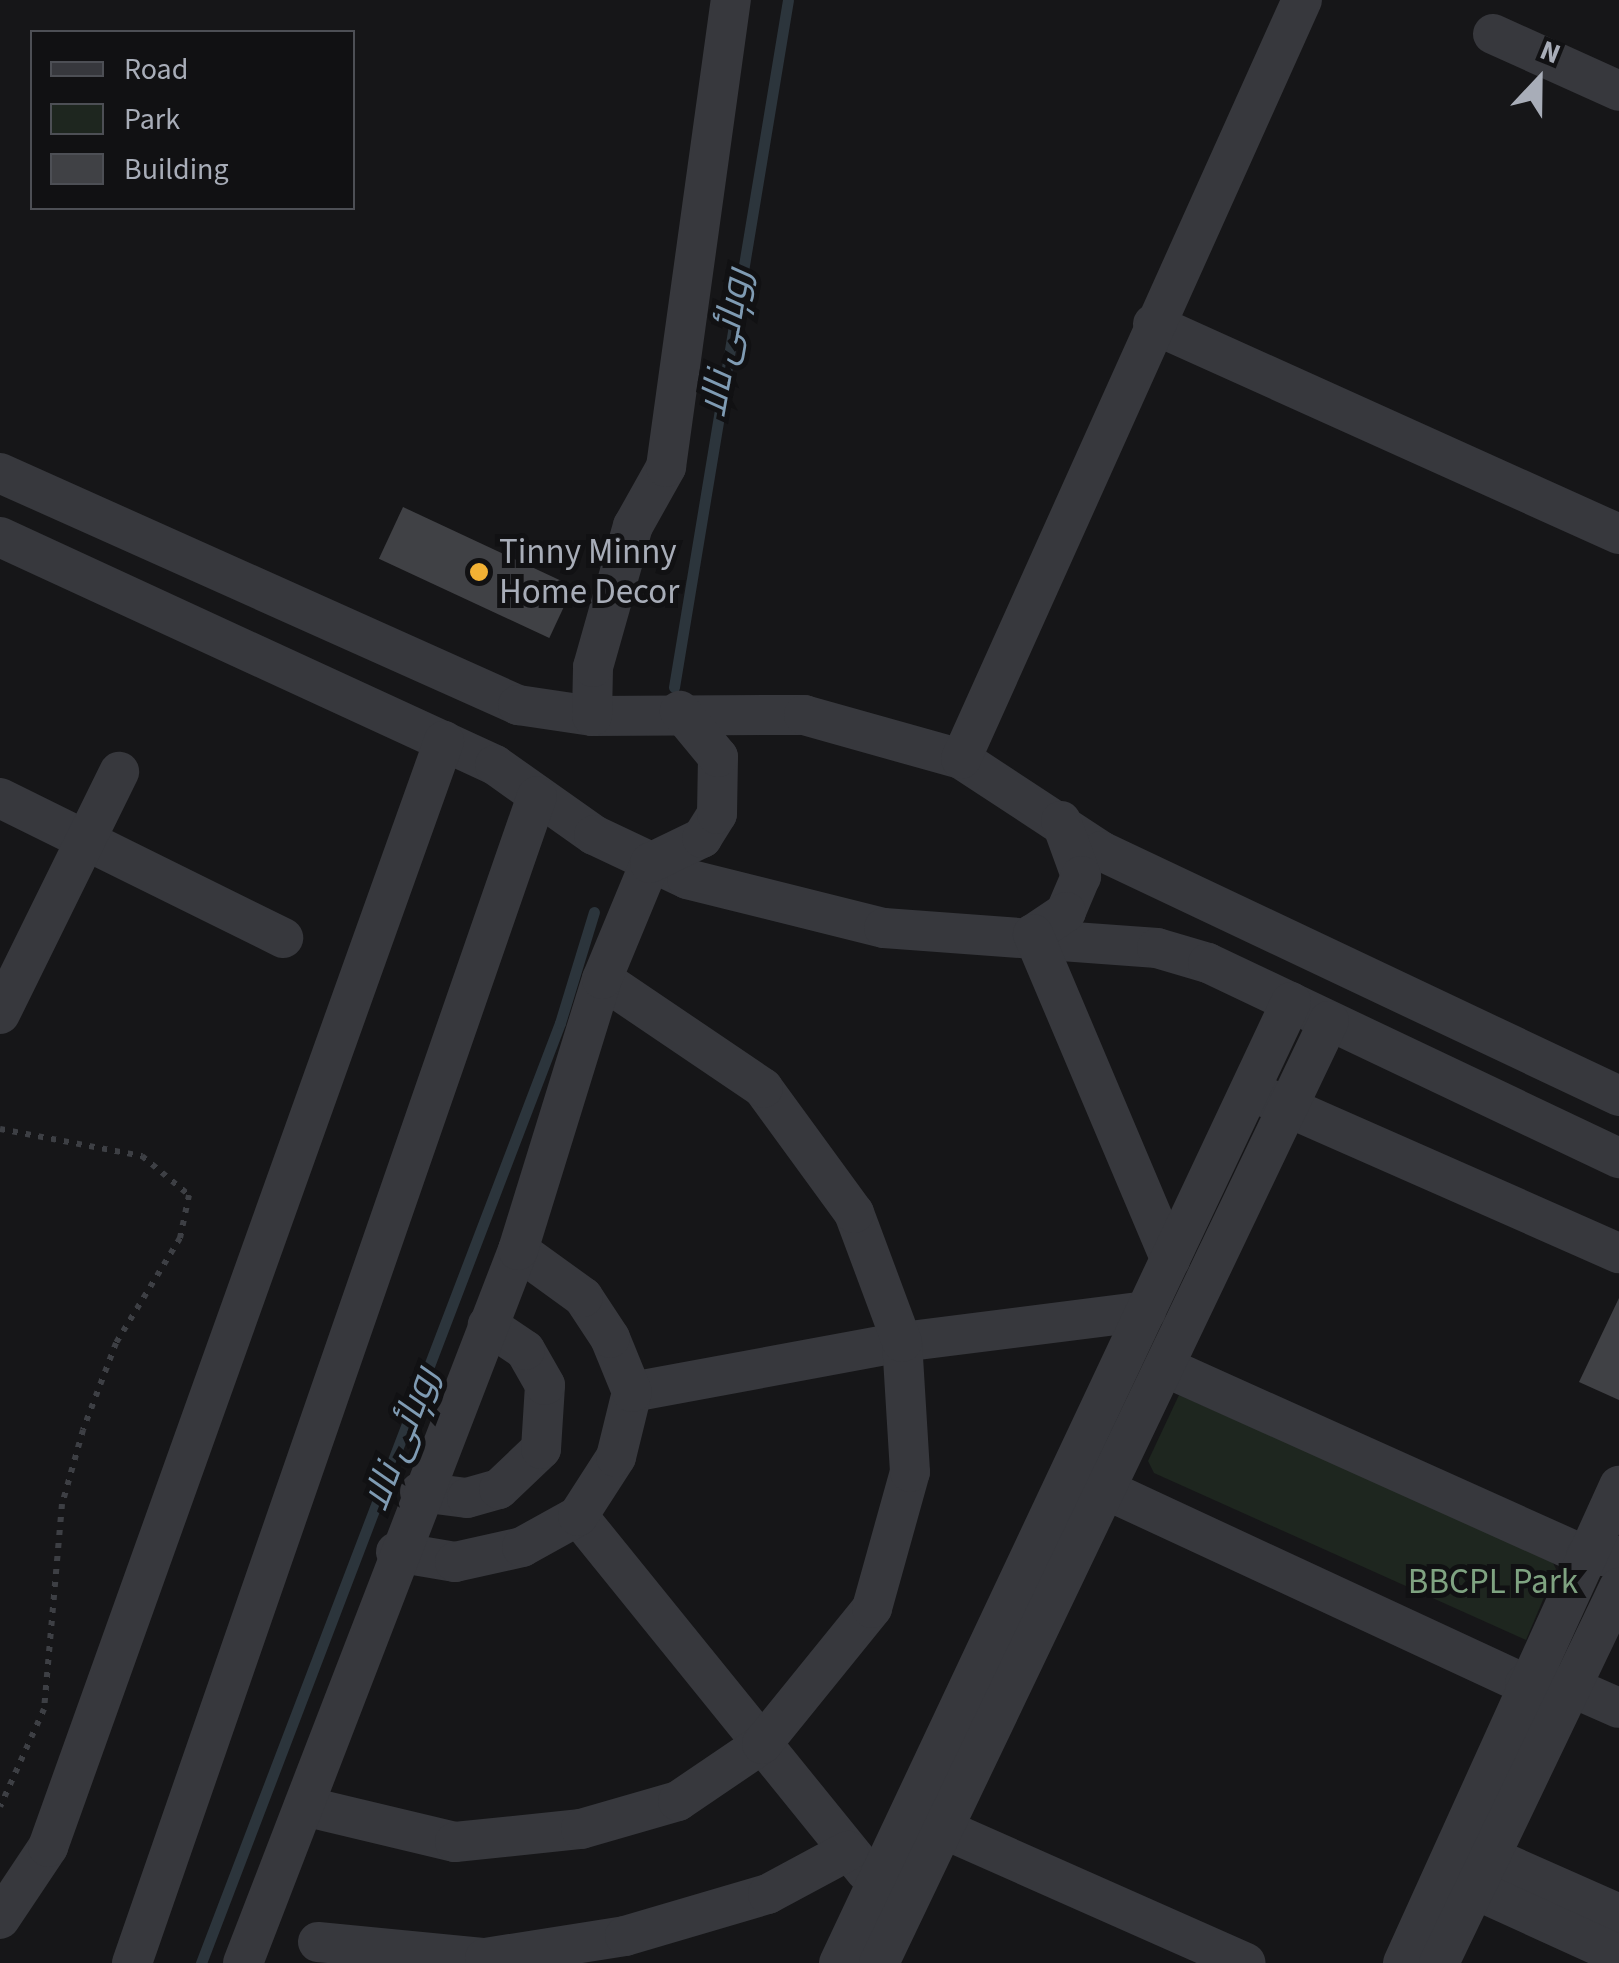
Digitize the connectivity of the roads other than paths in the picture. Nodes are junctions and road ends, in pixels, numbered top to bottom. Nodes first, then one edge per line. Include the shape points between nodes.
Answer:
1 (731, 0) edge
2 (1302, 0) edge
3 (1493, 34) dead end
4 (1619, 91) edge
5 (1153, 324) junction
6 (0, 472) edge
7 (1619, 534) edge
8 (0, 537) edge
9 (680, 711) junction
10 (577, 715) junction
11 (444, 742) junction
12 (961, 759) junction
13 (119, 772) dead end
14 (537, 796) junction
15 (0, 798) edge
16 (1062, 822) junction
17 (86, 840) junction
18 (650, 863) junction
19 (1033, 934) junction
20 (283, 938) dead end
21 (602, 979) junction
22 (1291, 1002) junction
23 (0, 1014) edge
24 (1329, 1021) junction
25 (1250, 1090) junction
26 (1619, 1096) edge
27 (1291, 1108) junction
28 (1619, 1158) edge
29 (518, 1250) junction
30 (1619, 1253) edge
31 (1170, 1259) junction
32 (1146, 1311) junction
33 (488, 1325) junction
34 (902, 1342) junction
35 (1165, 1367) junction
36 (632, 1392) junction
37 (1087, 1481) junction
38 (1619, 1486) edge
39 (420, 1492) junction
40 (578, 1516) junction
41 (396, 1552) junction
42 (1602, 1556) edge
43 (1619, 1588) edge
44 (1526, 1684) junction
45 (1571, 1687) junction
46 (1619, 1708) edge
47 (762, 1744) junction
48 (304, 1806) junction
49 (926, 1821) junction
50 (848, 1850) junction
51 (1467, 1866) junction
52 (876, 1885) junction
53 (1619, 1914) edge
54 (0, 1919) edge
55 (318, 1942) dead end
56 (1619, 1955) edge
57 (132, 1963) edge
58 (243, 1963) edge
59 (839, 1963) edge
60 (879, 1963) edge
61 (1246, 1963) edge
62 (1403, 1963) edge
63 (1440, 1963) edge

1 - 10 street via 666,466 633,526
2 - 5 street
3 - 4 street
5 - 7 street
5 - 12 street
6 - 10 street via 487,694
8 - 11 street
9 - 10 street
9 - 12 street via 818,717
9 - 18 street via 718,757 717,814 702,838
10 - 14 street via 522,747
11 - 14 street
11 - 54 street via 48,1847
12 - 16 street
13 - 17 street
14 - 18 street
14 - 57 street
15 - 17 street
16 - 19 street via 1080,856 1076,895
16 - 26 street via 1101,850
17 - 20 street
17 - 23 street
18 - 19 street via 795,913 884,928
18 - 21 street
19 - 22 street via 1156,948
19 - 31 street
21 - 29 street
21 - 34 street via 763,1088 854,1213
22 - 24 street
22 - 25 street
24 - 27 street
24 - 28 street
25 - 27 street
25 - 31 street
27 - 30 street
27 - 35 street
29 - 33 street
29 - 36 street via 583,1296
31 - 32 street
32 - 34 street
32 - 37 street
33 - 39 street
33 - 39 street via 525,1350 545,1386 541,1449 498,1490
34 - 36 street
34 - 47 street via 910,1472 872,1608
35 - 37 street
35 - 42 street
36 - 40 street via 616,1458
37 - 44 street
37 - 49 street
38 - 42 street
39 - 41 street
40 - 41 street via 522,1548 455,1562
40 - 47 street
41 - 48 street
42 - 44 street
43 - 45 street
44 - 45 street
44 - 51 street
45 - 46 street
45 - 51 street
47 - 48 street via 678,1801 581,1829 454,1842
47 - 50 street
48 - 58 street
49 - 52 street
49 - 60 street
49 - 61 street
50 - 52 street
50 - 55 street via 768,1894 625,1936 485,1958
51 - 53 street
51 - 56 street
51 - 62 street
51 - 63 street
52 - 59 street

